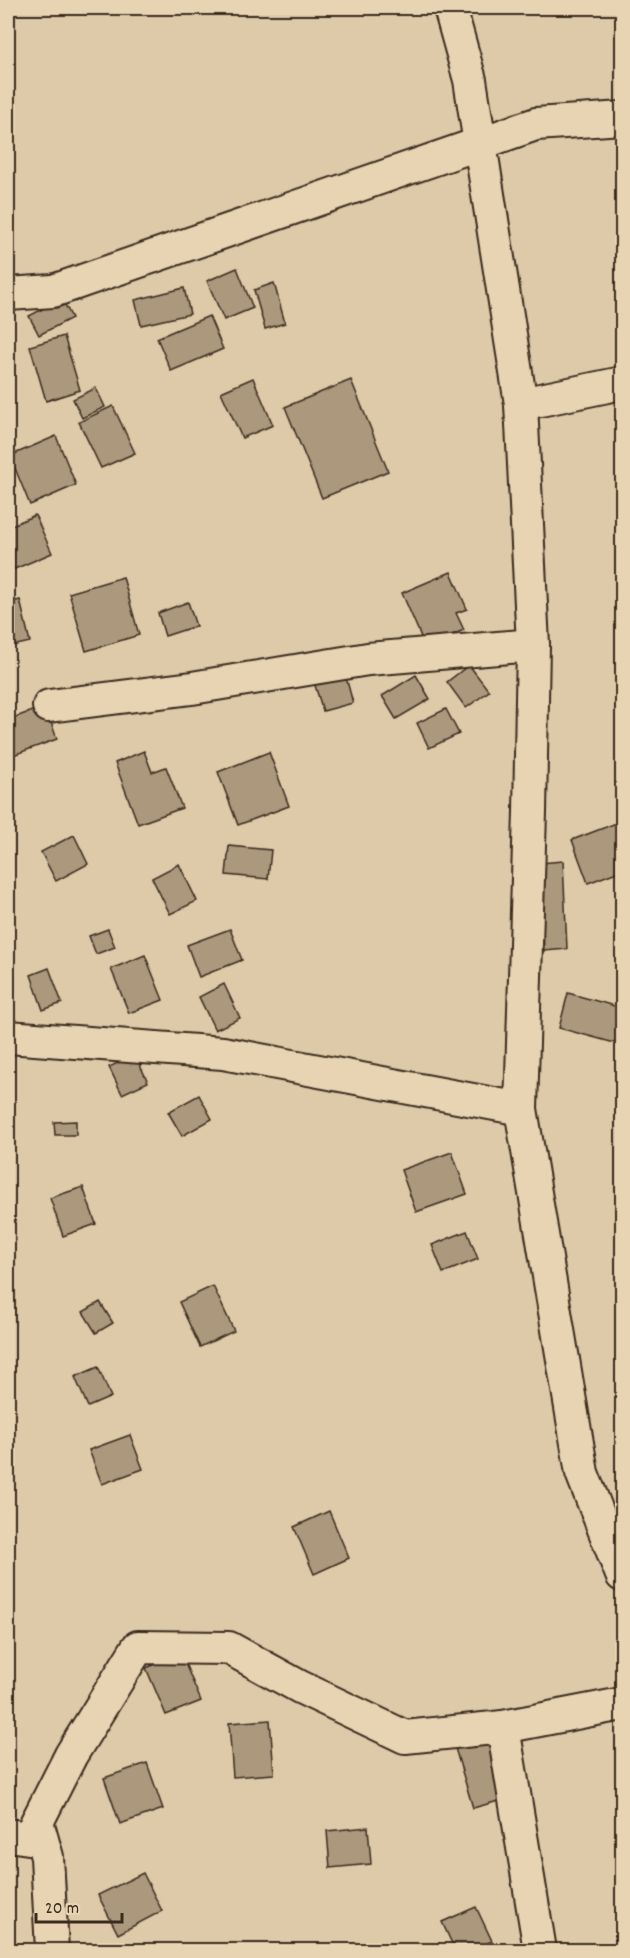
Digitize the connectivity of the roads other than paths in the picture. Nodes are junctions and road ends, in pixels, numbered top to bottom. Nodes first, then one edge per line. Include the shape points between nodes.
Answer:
1 (450, 8) edge
2 (622, 118) edge
3 (480, 144) junction
4 (8, 294) edge
5 (622, 383) edge
6 (521, 405) junction
7 (533, 645) junction
8 (49, 706) dead end
9 (8, 1037) edge
10 (521, 1109) junction
11 (622, 1575) edge
12 (622, 1704) edge
13 (503, 1727) junction
14 (37, 1822) junction
15 (8, 1834) edge
16 (52, 1950) edge
17 (540, 1950) edge

1 - 3 street via 470,80
2 - 3 street via 536,124
3 - 4 street via 53,291
3 - 6 street
5 - 6 street
6 - 7 street
7 - 8 street via 368,659 192,688
7 - 10 street
9 - 10 street via 223,1053
10 - 11 street via 582,1473
12 - 13 street
13 - 14 street via 405,1737 300,1687 230,1648 138,1647 71,1755
13 - 17 street
14 - 15 street via 29,1838
14 - 16 street via 47,1857

